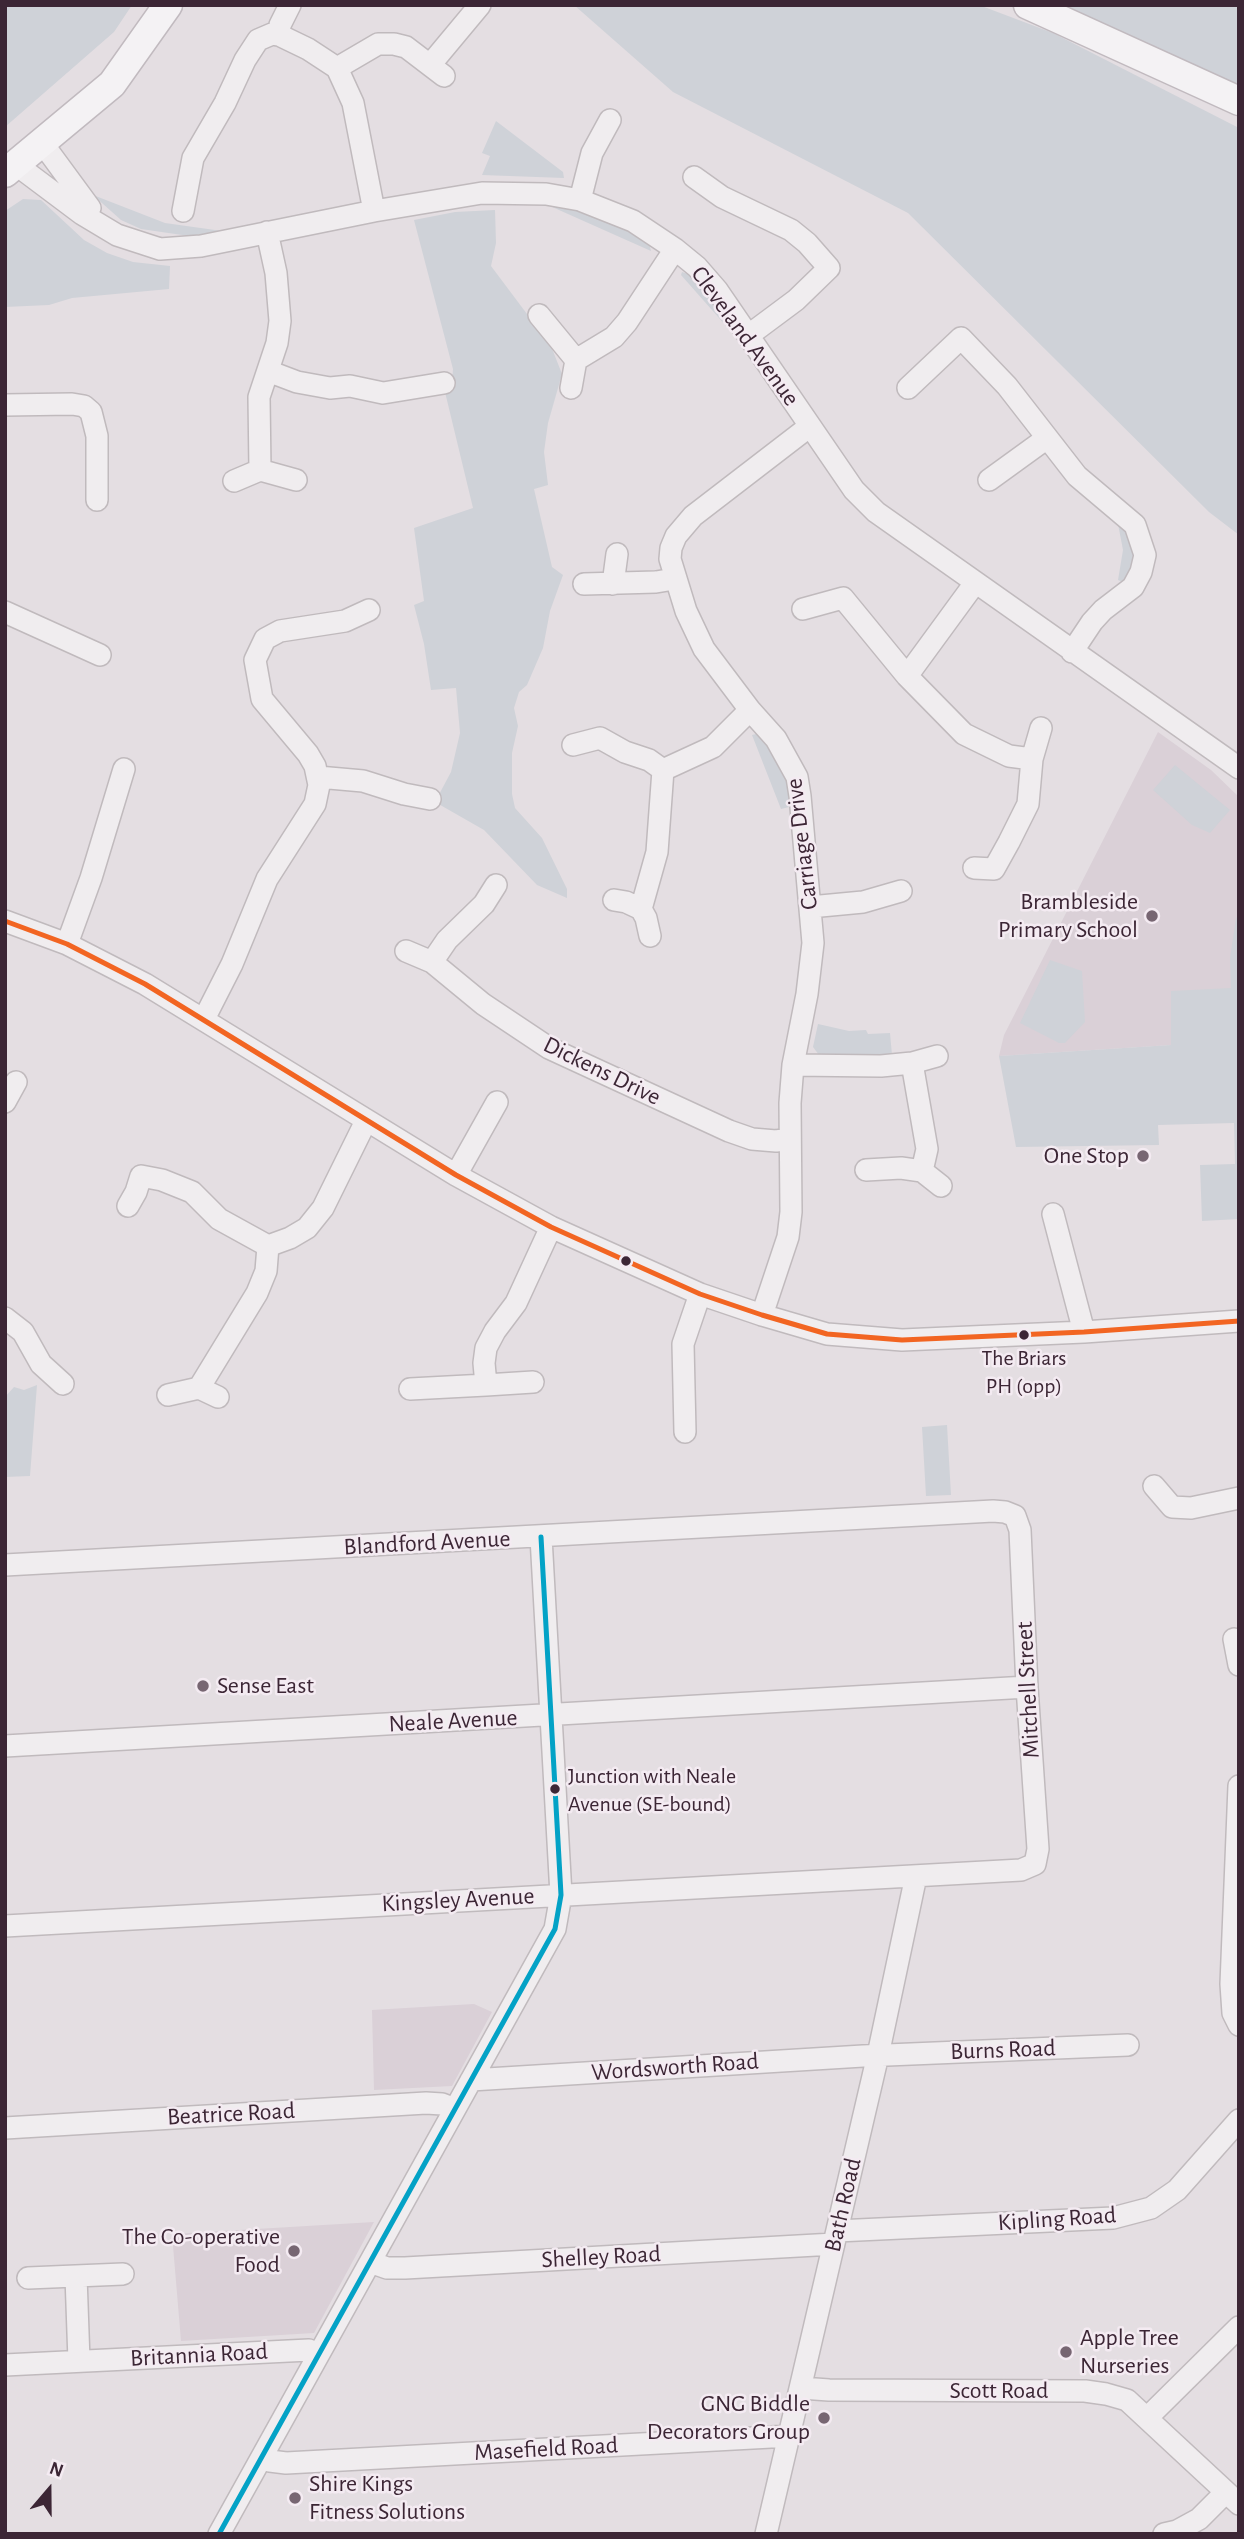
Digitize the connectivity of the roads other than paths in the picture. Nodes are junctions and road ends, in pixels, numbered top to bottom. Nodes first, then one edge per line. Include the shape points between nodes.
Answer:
1 (290, 5) edge
2 (480, 5) edge
3 (1028, 5) edge
4 (160, 13) edge
5 (279, 35) junction
6 (337, 68) junction
7 (1239, 101) edge
8 (610, 120) dead end
9 (43, 144) junction
10 (12, 168) edge
11 (694, 177) dead end
12 (580, 200) junction
13 (183, 211) dead end
14 (374, 211) junction
15 (104, 227) junction
16 (267, 232) junction
17 (675, 248) junction
18 (539, 316) dead end
19 (749, 335) junction
20 (576, 360) junction
21 (268, 371) junction
22 (444, 383) dead end
23 (571, 388) dead end
24 (908, 388) dead end
25 (5, 405) edge
26 (810, 426) junction
27 (1046, 438) junction
28 (260, 470) junction
29 (296, 480) dead end
30 (989, 480) dead end
31 (234, 481) dead end
32 (97, 500) dead end
33 (617, 554) dead end
34 (674, 579) junction
35 (975, 583) junction
36 (584, 584) dead end
37 (613, 584) junction
38 (803, 609) dead end
39 (369, 610) dead end
40 (5, 612) edge
41 (1072, 652) junction
42 (100, 656) dead end
43 (907, 676) junction
44 (750, 710) junction
45 (1041, 728) dead end
46 (573, 745) dead end
47 (1032, 759) junction
48 (1239, 768) edge
49 (124, 769) dead end
50 (663, 770) junction
51 (318, 777) junction
52 (430, 799) dead end
53 (974, 868) dead end
54 (496, 885) dead end
55 (901, 891) dead end
56 (614, 900) dead end
57 (810, 907) junction
58 (641, 909) junction
59 (5, 921) edge
60 (650, 936) dead end
61 (67, 944) junction
62 (406, 951) dead end
63 (432, 962) junction
64 (204, 1019) junction
65 (937, 1056) dead end
66 (912, 1063) junction
67 (793, 1065) junction
68 (16, 1082) dead end
69 (5, 1102) edge
70 (497, 1102) dead end
71 (366, 1121) junction
72 (790, 1139) junction
73 (866, 1170) dead end
74 (922, 1171) junction
75 (456, 1175) junction
76 (941, 1186) dead end
77 (128, 1206) dead end
78 (1053, 1214) dead end
79 (551, 1227) junction
80 (268, 1245) junction
81 (700, 1294) junction
82 (762, 1315) junction
83 (5, 1318) edge
84 (1239, 1321) edge
85 (1084, 1332) junction
86 (533, 1382) dead end
87 (63, 1384) dead end
88 (486, 1385) junction
89 (410, 1389) dead end
90 (168, 1395) dead end
91 (685, 1432) dead end
92 (1154, 1486) dead end
93 (1239, 1498) edge
94 (1015, 1516) joint
95 (541, 1537) junction
96 (5, 1565) edge
97 (1234, 1639) dead end
98 (1239, 1665) edge
99 (1027, 1688) junction
100 (551, 1715) junction
101 (5, 1746) edge
102 (1239, 1786) edge
103 (1035, 1864) joint
104 (916, 1876) junction
105 (561, 1895) junction
106 (5, 1926) edge
107 (1239, 2025) edge
108 (1128, 2045) dead end
109 (878, 2055) junction
110 (471, 2080) junction
111 (455, 2109) junction
112 (1239, 2120) edge
113 (5, 2128) edge
114 (835, 2237) junction
115 (370, 2262) junction
116 (123, 2274) dead end
117 (76, 2276) junction
118 (28, 2278) dead end
119 (1239, 2326) edge
120 (318, 2355) junction
121 (79, 2361) junction
122 (5, 2365) edge
123 (801, 2388) junction
124 (1148, 2417) junction
125 (790, 2435) junction
126 (262, 2457) junction
127 (1232, 2498) edge
128 (219, 2534) edge
129 (766, 2534) edge
130 (1164, 2534) edge

1 - 5 street
2 - 6 street via 437,71 406,47 394,44 378,44
3 - 7 main road
4 - 9 main road via 113,84
5 - 6 street
5 - 13 street via 258,40 245,60 193,158
6 - 14 street via 353,103
8 - 12 street via 592,152
9 - 10 main road
9 - 15 street
10 - 15 street, Cleveland Avenue via 26,172
11 - 19 street via 732,203 790,230 829,268
12 - 14 street, Cleveland Avenue via 546,194 482,193
12 - 17 street, Cleveland Avenue via 633,220
14 - 16 street, Cleveland Avenue
15 - 16 street, Cleveland Avenue via 160,248 201,246
16 - 21 street via 280,305 277,342
17 - 19 street, Cleveland Avenue via 717,290
17 - 20 street via 614,337
18 - 20 street
19 - 26 street, Cleveland Avenue
20 - 23 street
21 - 22 street via 297,382 383,393
21 - 28 street via 259,397
24 - 27 street via 961,338 1007,386
25 - 32 street via 72,404 91,412 97,436
26 - 34 street, Carriage Drive via 693,516 671,548
26 - 35 street, Cleveland Avenue via 854,490 876,512
27 - 30 street
27 - 41 street via 1077,476 1135,525 1145,555 1133,587 1103,610
28 - 29 street
28 - 31 street
33 - 37 street
34 - 37 street
34 - 44 street, Carriage Drive via 705,649
35 - 41 street, Cleveland Avenue
35 - 43 street
36 - 37 street
38 - 43 street via 843,588
39 - 51 street via 345,621 280,631 265,639 255,660 262,699 308,754
40 - 42 street
41 - 48 street, Cleveland Avenue
43 - 47 street via 964,734 1009,756
44 - 50 street via 713,747
44 - 57 street, Carriage Drive via 776,739 797,777
45 - 47 street
46 - 50 street via 603,728 625,752
47 - 53 street via 1028,804 1009,842 994,869
49 - 61 street via 108,789 91,878
50 - 58 street via 657,852
51 - 52 street via 363,780
51 - 64 street via 315,804 256,880 232,964
54 - 63 street
55 - 57 street via 863,902
56 - 58 street
57 - 67 street, Carriage Drive via 813,943
58 - 60 street
59 - 61 street
61 - 64 street
62 - 63 street, Dickens Drive
63 - 72 street, Dickens Drive via 483,1004 549,1048 729,1131 752,1139
64 - 71 street
65 - 66 street
66 - 67 street
66 - 74 street via 927,1149
67 - 72 street, Carriage Drive
68 - 69 street
70 - 75 street
71 - 75 street
71 - 80 street via 323,1208 307,1228
72 - 82 street, Carriage Drive via 788,1237
73 - 74 street
74 - 76 street
75 - 79 street
77 - 80 street via 136,1192 139,1169 191,1192 219,1219
78 - 85 street
79 - 81 street
79 - 88 street via 516,1303 486,1348
80 - 90 street via 266,1271 208,1392
81 - 82 street
81 - 91 street via 683,1344
82 - 85 street via 827,1334 872,1339
83 - 87 street via 23,1332 41,1364
84 - 85 street
86 - 88 street
88 - 89 street
92 - 93 street via 1172,1507 1191,1508
94 - 95 street, Blandford Avenue via 993,1511
94 - 99 street, Mitchell Street via 1020,1530
95 - 96 street, Blandford Avenue
95 - 100 street
97 - 98 street
99 - 100 street, Neale Avenue
99 - 103 street, Mitchell Street via 1038,1849
100 - 101 street, Neale Avenue
100 - 105 street
102 - 107 street via 1231,1984 1233,2013
103 - 104 street, Kingsley Avenue via 1021,1870
104 - 105 street, Kingsley Avenue
104 - 109 street, Bath Road
105 - 106 street, Kingsley Avenue
105 - 110 street via 555,1928
108 - 109 street, Burns Road
109 - 110 street, Wordsworth Road
109 - 114 street, Bath Road
110 - 111 street
111 - 113 street, Beatrice Road via 426,2103
111 - 115 street
112 - 114 street, Kipling Road via 1177,2190 1151,2208 1113,2218
114 - 115 street, Shelley Road via 405,2268
114 - 123 street, Bath Road
115 - 120 street
116 - 117 street
117 - 118 street
117 - 121 street
119 - 124 street
120 - 121 street, Britannia Road via 301,2350
120 - 126 street
121 - 122 street, Britannia Road
123 - 124 street, Scott Road via 1085,2391 1128,2400
123 - 125 street, Bath Road
124 - 127 street, Scott Road
125 - 126 street, Masefield Road via 286,2463
125 - 129 street, Bath Road
126 - 128 street
127 - 130 street

